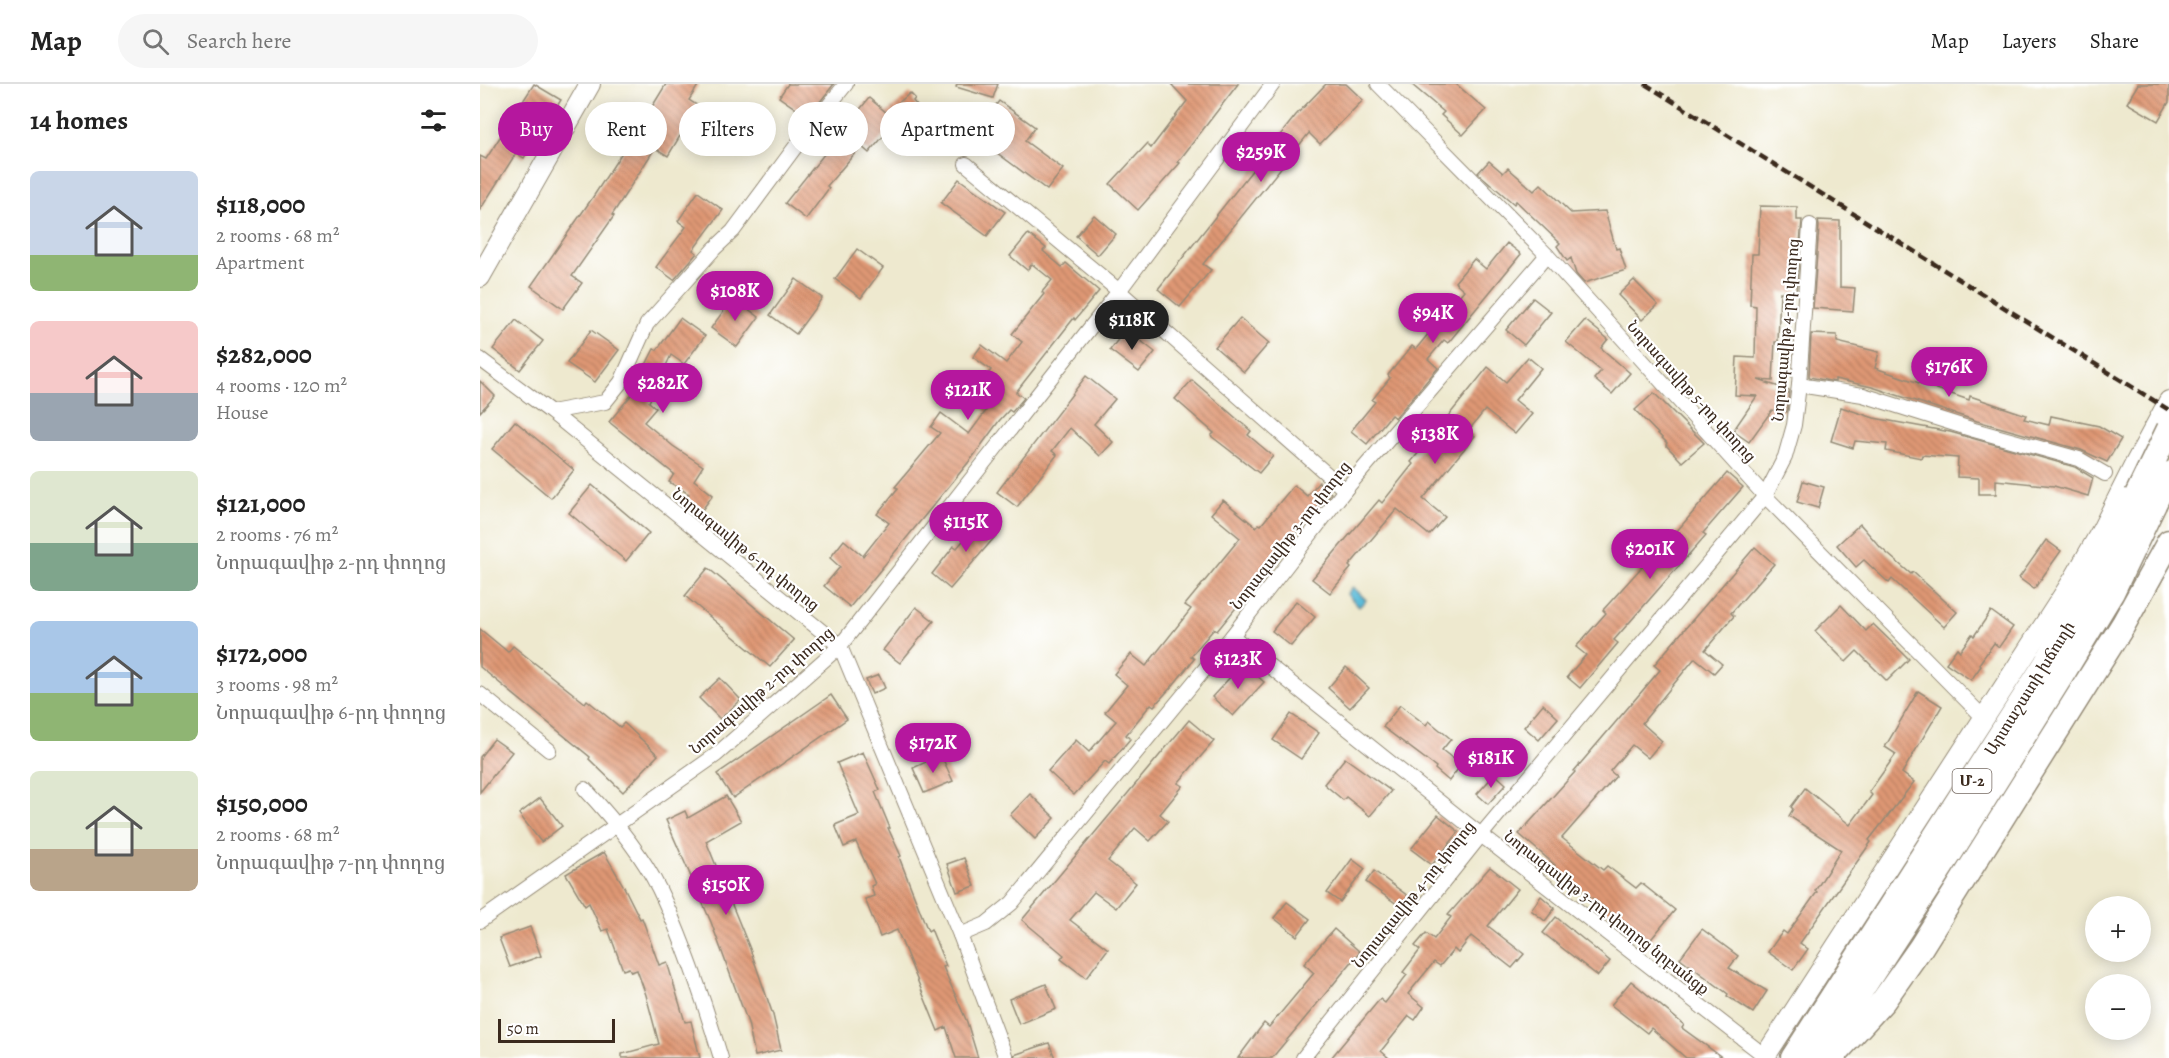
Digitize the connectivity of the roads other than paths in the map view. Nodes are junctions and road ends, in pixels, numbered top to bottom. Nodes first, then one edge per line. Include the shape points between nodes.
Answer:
1 (590, 84) edge
2 (846, 84) edge
3 (1273, 84) edge
4 (1378, 84) edge
5 (966, 164) dead end
6 (1810, 225) dead end
7 (1547, 255) junction
8 (480, 277) edge
9 (1119, 291) junction
10 (480, 359) edge
11 (1799, 385) junction
12 (2169, 401) edge
13 (551, 412) junction
14 (2169, 429) edge
15 (2135, 464) junction
16 (2105, 474) dead end
17 (2169, 474) edge
18 (1345, 490) junction
19 (1765, 496) junction
20 (2154, 498) edge
21 (2169, 542) edge
22 (1232, 636) junction
23 (840, 646) junction
24 (480, 694) edge
25 (1984, 718) junction
26 (549, 750) dead end
27 (585, 789) dead end
28 (618, 825) junction
29 (1481, 836) junction
30 (480, 921) edge
31 (960, 935) junction
32 (1765, 1057) edge
33 (721, 1058) edge
34 (1006, 1058) edge
35 (1303, 1058) edge
36 (1793, 1058) edge
37 (1817, 1058) edge
38 (1832, 1058) edge

1 - 8 street
2 - 13 street via 733,231 647,324 621,382 605,402
3 - 9 street, Նորագավիթ 2-րդ փողոց
4 - 7 street, Նորագավիթ 5-րդ փողոց
5 - 9 street
6 - 11 street, Նորագավիթ 4-րդ փողոց
7 - 18 street, Նորագավիթ 3-րդ փողոց
7 - 19 street, Նորագավիթ 5-րդ փողոց
9 - 18 street
9 - 23 street, Նորագավիթ 2-րդ փողոց
10 - 13 street, Նորագավիթ 6-րդ փողոց
11 - 16 street via 1863,395 2079,459
11 - 19 street, Նորագավիթ 4-րդ փողոց via 1785,457
12 - 15 street, Արտաշատի խճուղի
13 - 23 street, Նորագավիթ 6-րդ փողոց
14 - 20 highway, Արտաշատի խճուղի / Մ-2, bridge
15 - 20 highway via 2158,478
15 - 25 street, Արտաշատի խճուղի via 2074,579
17 - 20 highway, Արտաշատի խճուղի / Մ-2, bridge
18 - 22 street, Նորագավիթ 3-րդ փողոց
19 - 25 street, Նորագավիթ 5-րդ փողոց
19 - 29 street, Նորագավիթ 4-րդ փողոց
20 - 36 highway, Արտաշատի խճուղի / Մ-2 via 2096,576 2045,665
20 - 37 highway, Արտաշատի խճուղի / Մ-2 via 2112,592 1951,852
21 - 38 highway via 2123,625 1921,946 1882,1001
22 - 29 street, Նորագավիթ 3-րդ փողոց նրբանցք
22 - 31 street, Նորագավիթ 3-րդ փողոց via 1012,903 986,924
23 - 28 street, Նորագավիթ 2-րդ փողոց via 716,755
23 - 31 street, Նորագավիթ 6-րդ փողոց
24 - 26 street
25 - 32 street, Արտաշատի խճուղի
27 - 28 street
28 - 30 street, Նորագավիթ 2-րդ փողոց
28 - 33 street via 659,888 703,997
29 - 32 street, Նորագավիթ 3-րդ փողոց նրբանցք
29 - 35 street, Նորագավիթ 4-րդ փողոց
31 - 34 street, Նորագավիթ 6-րդ փողոց

